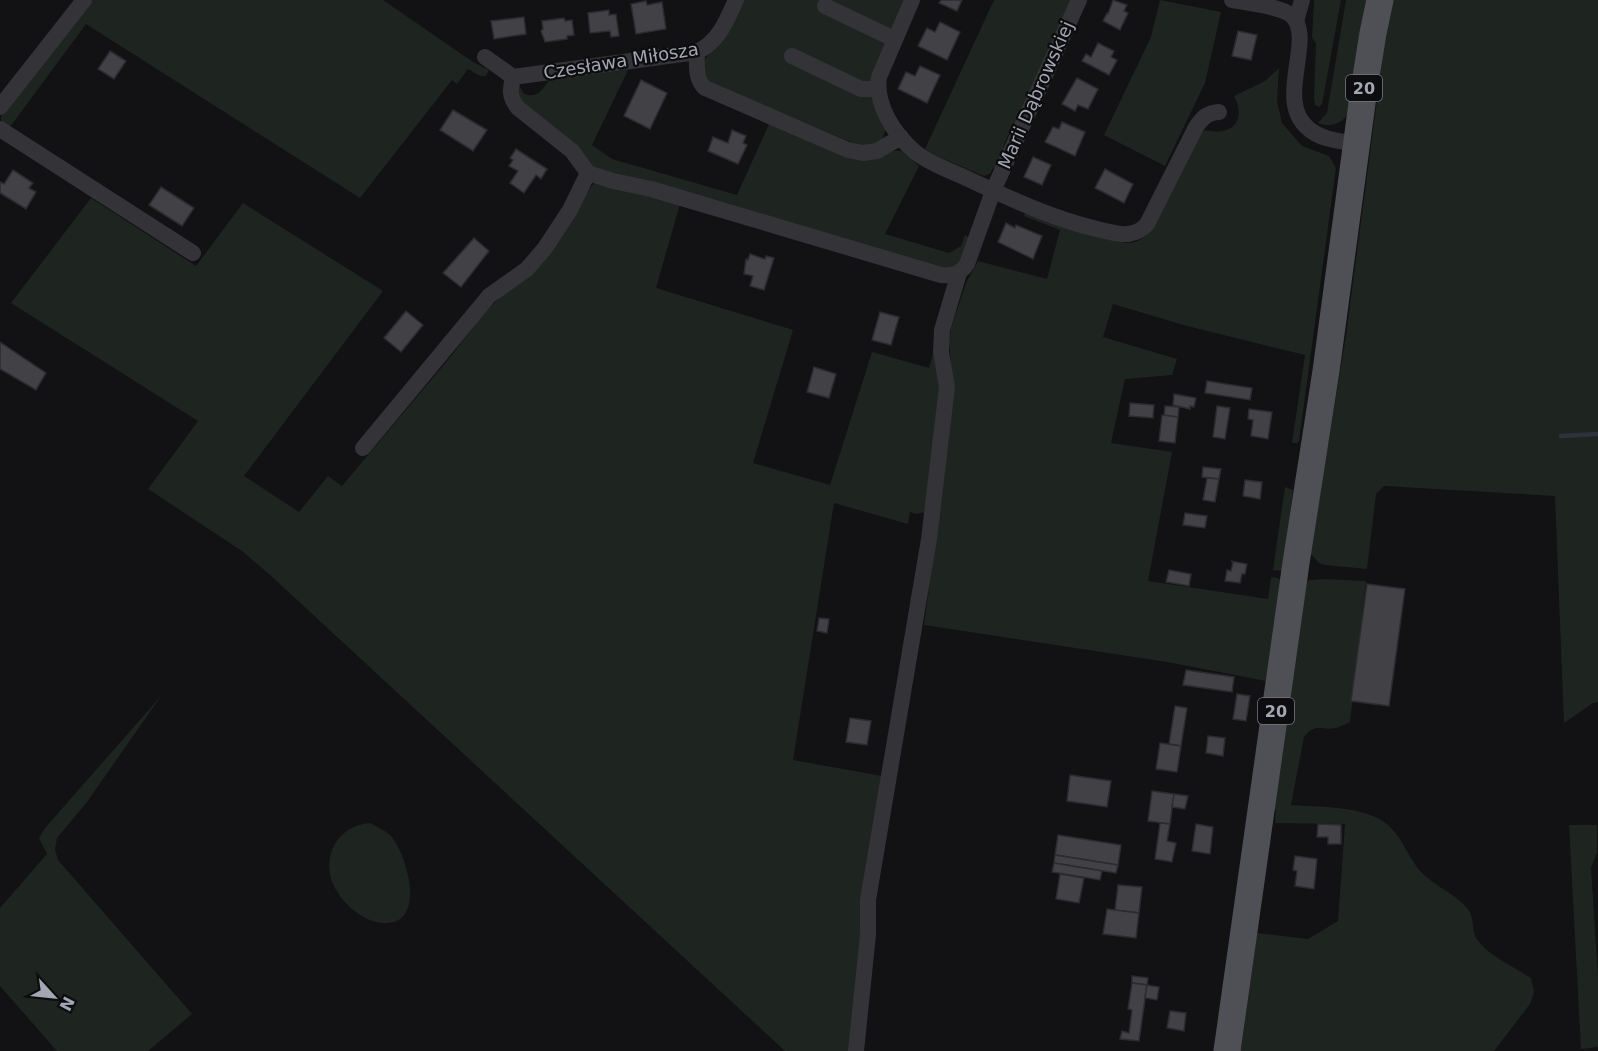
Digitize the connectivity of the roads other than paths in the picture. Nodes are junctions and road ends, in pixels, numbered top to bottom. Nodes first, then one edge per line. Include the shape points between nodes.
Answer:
1 (84, 0) edge
2 (736, 0) edge
3 (912, 0) edge
4 (1079, 0) edge
5 (1232, 0) edge
6 (1302, 0) edge
7 (1380, 0) edge
8 (825, 6) dead end
9 (1296, 21) junction
10 (894, 39) junction
11 (697, 52) junction
12 (792, 56) dead end
13 (485, 57) dead end
14 (513, 77) junction
15 (877, 89) junction
16 (0, 107) edge
17 (1219, 112) dead end
18 (0, 129) edge
19 (901, 137) junction
20 (1357, 144) junction
21 (588, 173) junction
22 (993, 191) junction
23 (193, 253) dead end
24 (959, 273) junction
25 (363, 448) dead end
26 (856, 1051) edge
27 (1227, 1051) edge

1 - 16 street
2 - 11 street, Czesława Miłosza via 717,37
3 - 10 street
4 - 22 street, Marii Dąbrowskiej
5 - 9 street via 1282,11
6 - 9 street
7 - 20 main road, 20
8 - 10 street
9 - 20 street via 1299,46 1294,100 1298,115 1312,132
10 - 15 street
11 - 14 street, Czesława Miłosza
11 - 19 street via 698,77 705,88 831,144 863,153 876,151
12 - 15 street via 861,89
13 - 14 street
14 - 21 street via 510,94 518,108 572,151
15 - 19 street via 885,112
17 - 22 street via 1211,112 1196,127 1148,224 1135,233 1116,233 1059,218
18 - 23 street
19 - 22 street via 926,160
20 - 27 main road, 20
21 - 24 street via 941,275
21 - 25 street via 545,248 527,269 489,296
22 - 24 street, Marii Dąbrowskiej via 967,264
24 - 26 street, Marii Dąbrowskiej via 942,330 947,387 943,421 927,550 868,900

